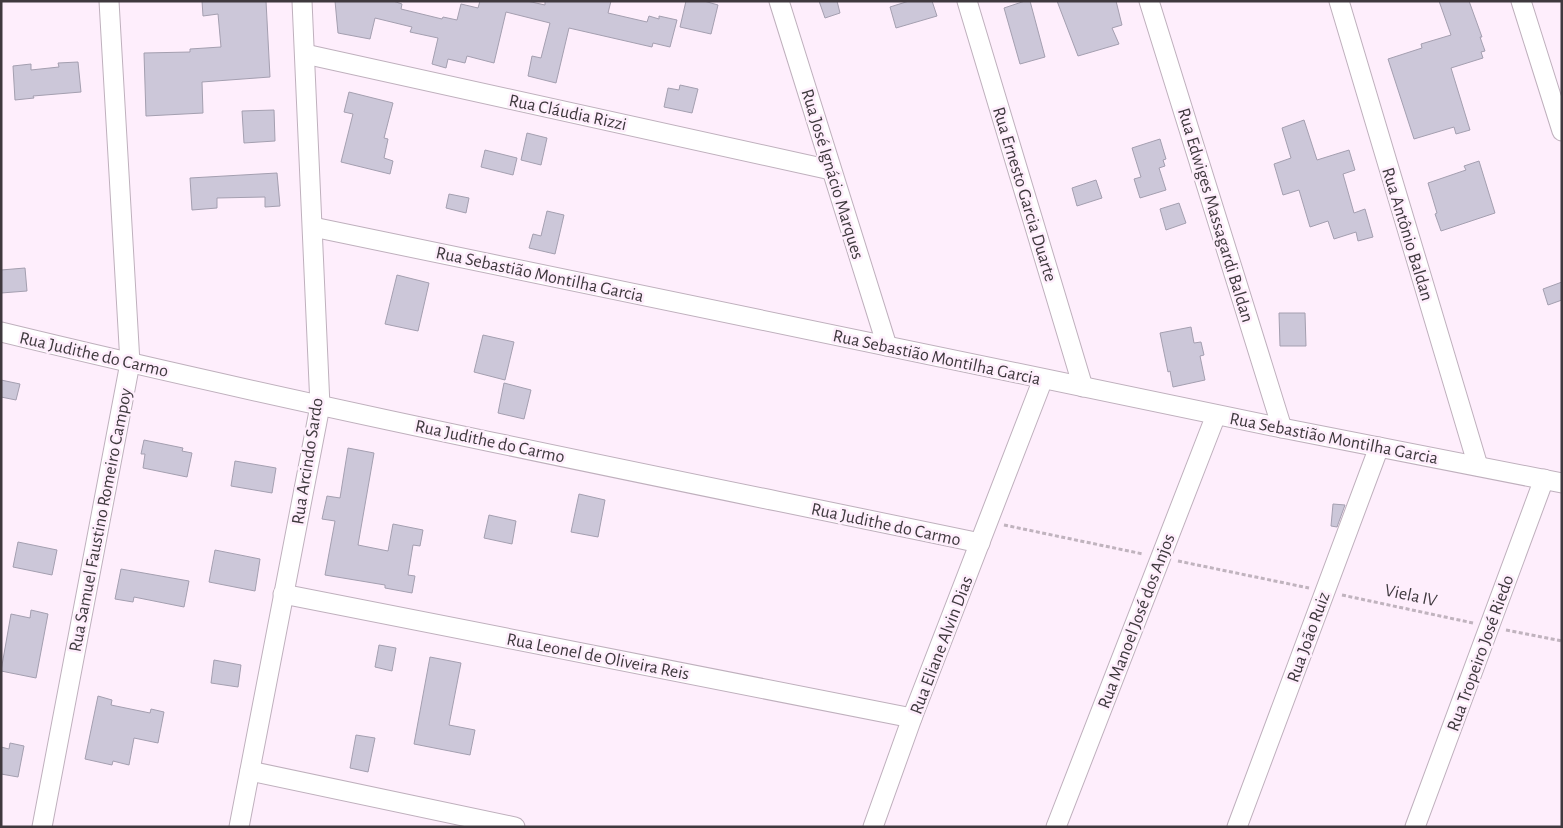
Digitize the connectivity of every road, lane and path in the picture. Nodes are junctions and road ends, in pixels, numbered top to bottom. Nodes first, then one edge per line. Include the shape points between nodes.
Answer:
1 (109, 1) edge
2 (302, 1) edge
3 (779, 1) edge
4 (967, 1) edge
5 (1150, 1) edge
6 (1339, 1) edge
7 (1522, 1) edge
8 (305, 54) junction
9 (1562, 131) edge
10 (831, 170) junction
11 (313, 227) junction
12 (1, 332) edge
13 (887, 346) junction
14 (130, 363) junction
15 (1043, 379) junction
16 (1083, 387) junction
17 (320, 406) junction
18 (1216, 415) junction
19 (1282, 428) junction
20 (1379, 447) junction
21 (1478, 466) junction
22 (1553, 481) edge
23 (980, 543) junction
24 (1325, 591) junction
25 (284, 594) junction
26 (1490, 626) junction
27 (1562, 641) edge
28 (912, 718) junction
29 (250, 771) junction
30 (42, 827) edge
31 (239, 827) edge
32 (516, 827) edge
33 (873, 827) edge
34 (1056, 827) edge
35 (1237, 827) edge
36 (1414, 827) edge

1 - 14 street, Rua Samuel Faustino Romeiro Campoy
2 - 8 street, Rua Arcindo Sardo
3 - 10 street, Rua José Ignácio Marques
4 - 16 street, Rua Ernesto Garcia Duarte
5 - 19 street, Rua Edwiges Massagardi Baldan
6 - 21 street, Rua Antônio Baldan
7 - 9 street
8 - 10 street, Rua Cláudia Rizzi
8 - 11 street, Rua Arcindo Sardo
10 - 13 street, Rua José Ignácio Marques
11 - 13 street, Rua Sebastião Montilha Garcia
11 - 17 street, Rua Arcindo Sardo
12 - 14 street, Rua Judithe do Carmo
13 - 15 street, Rua Sebastião Montilha Garcia
14 - 17 street, Rua Judithe do Carmo
14 - 30 street, Rua Samuel Faustino Romeiro Campoy
15 - 16 street, Rua Sebastião Montilha Garcia
15 - 23 street, Rua Eliane Alvin Dias
16 - 18 street, Rua Sebastião Montilha Garcia
17 - 23 street, Rua Judithe do Carmo
17 - 25 street, Rua Arcindo Sardo
18 - 19 street, Rua Sebastião Montilha Garcia
18 - 34 street, Rua Manoel José dos Anjos
19 - 20 street, Rua Sebastião Montilha Garcia
20 - 21 street, Rua Sebastião Montilha Garcia
20 - 24 street, Rua João Ruiz
21 - 22 street, Rua Sebastião Montilha Garcia
22 - 26 street, Rua Tropeiro José Riedo
23 - 28 street, Rua Eliane Alvin Dias
24 - 26 path, Viela IV
24 - 35 street, Rua João Ruiz
25 - 28 street, Rua Leonel de Oliveira Reis
25 - 29 street, Rua Arcindo Sardo
26 - 27 path, Viela IV
26 - 36 street, Rua Tropeiro José Riedo
28 - 33 street, Rua Eliane Alvin Dias
29 - 31 street, Rua Arcindo Sardo
29 - 32 street

